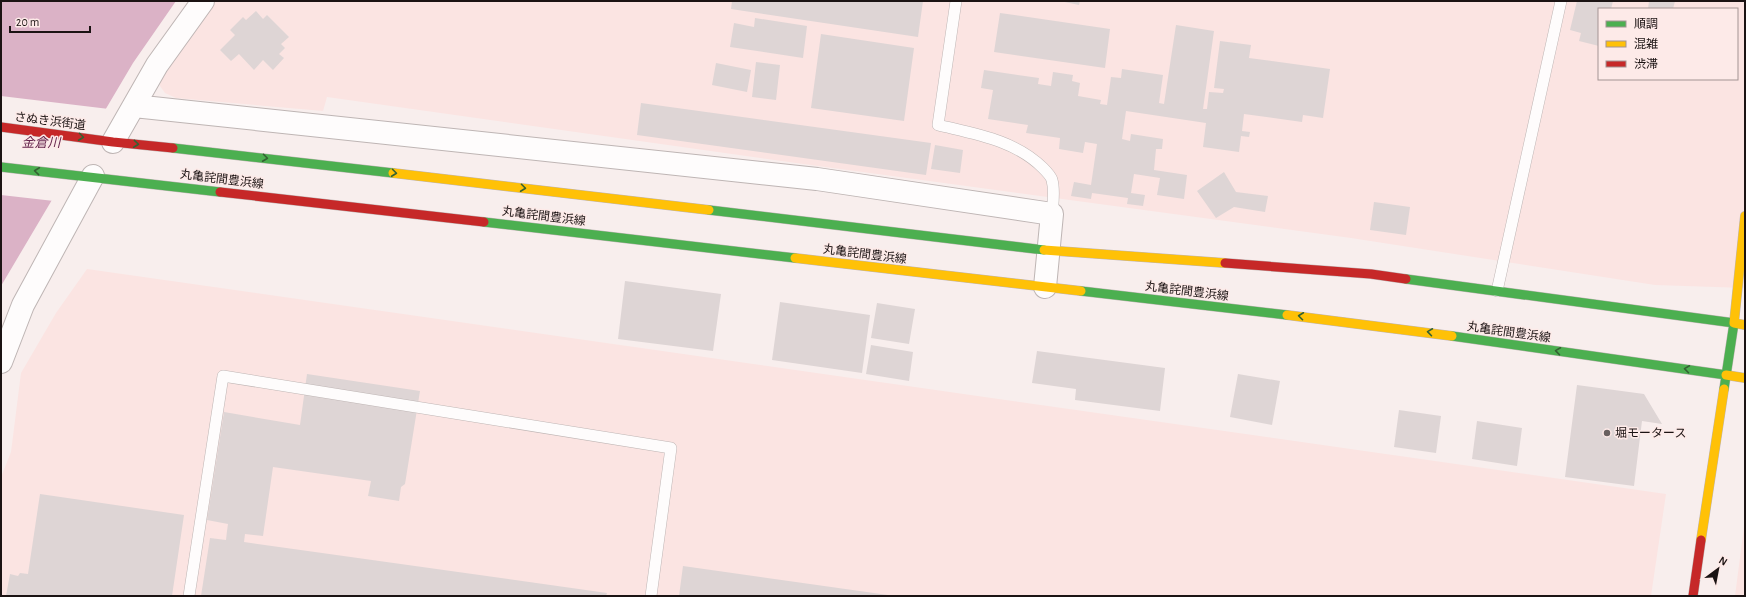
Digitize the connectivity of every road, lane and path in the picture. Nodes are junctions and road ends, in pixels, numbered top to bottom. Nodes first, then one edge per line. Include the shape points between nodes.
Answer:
1 (203, 1) edge
2 (956, 1) edge
3 (1561, 1) edge
4 (134, 106) junction
5 (1, 127) edge
6 (105, 140) junction
7 (1, 167) edge
8 (83, 175) junction
9 (1052, 214) junction
10 (1745, 216) edge
11 (1048, 250) junction
12 (1045, 287) junction
13 (1497, 291) junction
14 (1734, 323) junction
15 (1745, 325) edge
16 (1, 362) edge
17 (1726, 375) junction
18 (1745, 378) edge
19 (188, 596) edge
20 (651, 596) edge
21 (1693, 596) edge

1 - 4 street via 157,65
2 - 9 lane via 938,125 988,137 1010,145 1033,158 1052,178
3 - 13 lane
4 - 6 street
4 - 9 street via 817,179
5 -> 6 main road, さぬき浜街道
6 -> 11 main road, 丸亀詫間豊浜線
8 -> 7 main road, 丸亀詫間豊浜線
8 - 12 main road, 丸亀詫間豊浜線
8 - 16 street via 23,305
9 - 11 street
10 - 14 main road
11 - 12 street
11 - 13 main road, 丸亀詫間豊浜線 via 1371,274
17 -> 12 main road, 丸亀詫間豊浜線 via 1378,325
13 - 14 main road, 丸亀詫間豊浜線
14 - 15 main road, 丸亀詫間豊浜線
14 - 17 main road
17 - 18 main road, 丸亀詫間豊浜線
17 - 21 main road
19 - 20 lane via 223,376 671,448

